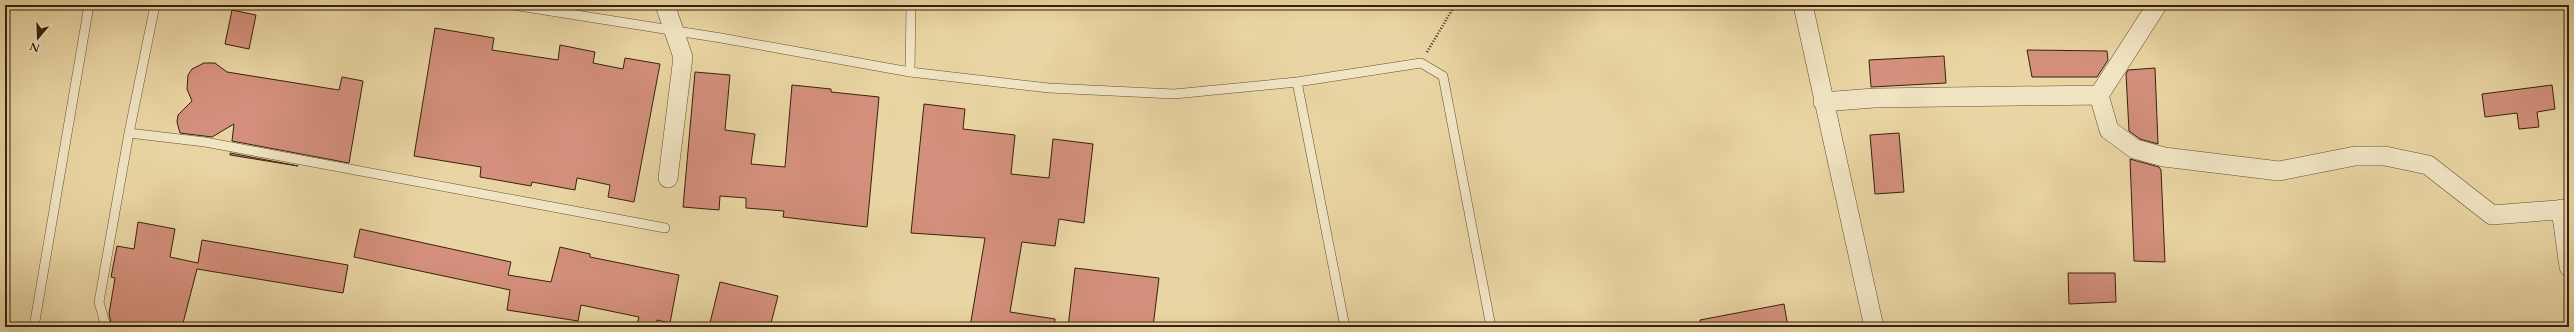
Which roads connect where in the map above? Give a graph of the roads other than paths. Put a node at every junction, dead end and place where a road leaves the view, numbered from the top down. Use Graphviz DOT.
graph roads {
  1 [pos="89,5"];
  2 [pos="155,5"];
  3 [pos="513,5"];
  4 [pos="665,5"];
  5 [pos="911,5"];
  6 [pos="1803,5"];
  7 [pos="2157,5"];
  8 [pos="675,30"];
  9 [pos="910,72"];
  10 [pos="1297,82"];
  11 [pos="2099,95"];
  12 [pos="1823,102"];
  13 [pos="129,132"];
  14 [pos="668,178"];
  15 [pos="2565,209"];
  16 [pos="665,228"];
  17 [pos="2569,267"];
  18 [pos="34,327"];
  19 [pos="106,327"];
  20 [pos="1345,327"];
  21 [pos="1491,327"];
  22 [pos="1874,327"];
  1 -- 18 [label="lane"];
  2 -- 13 [label="lane"];
  3 -- 8 [label="lane"];
  4 -- 8 [label="street"];
  5 -- 9 [label="lane"];
  6 -- 12 [label="street"];
  7 -- 11 [label="street"];
  8 -- 9 [label="lane"];
  8 -- 14 [label="street"];
  9 -- 10 [label="lane"];
  10 -- 20 [label="lane"];
  10 -- 21 [label="lane"];
  11 -- 12 [label="street"];
  11 -- 15 [label="street"];
  12 -- 22 [label="street"];
  13 -- 16 [label="lane"];
  13 -- 19 [label="lane"];
  15 -- 17 [label="street"];
}
